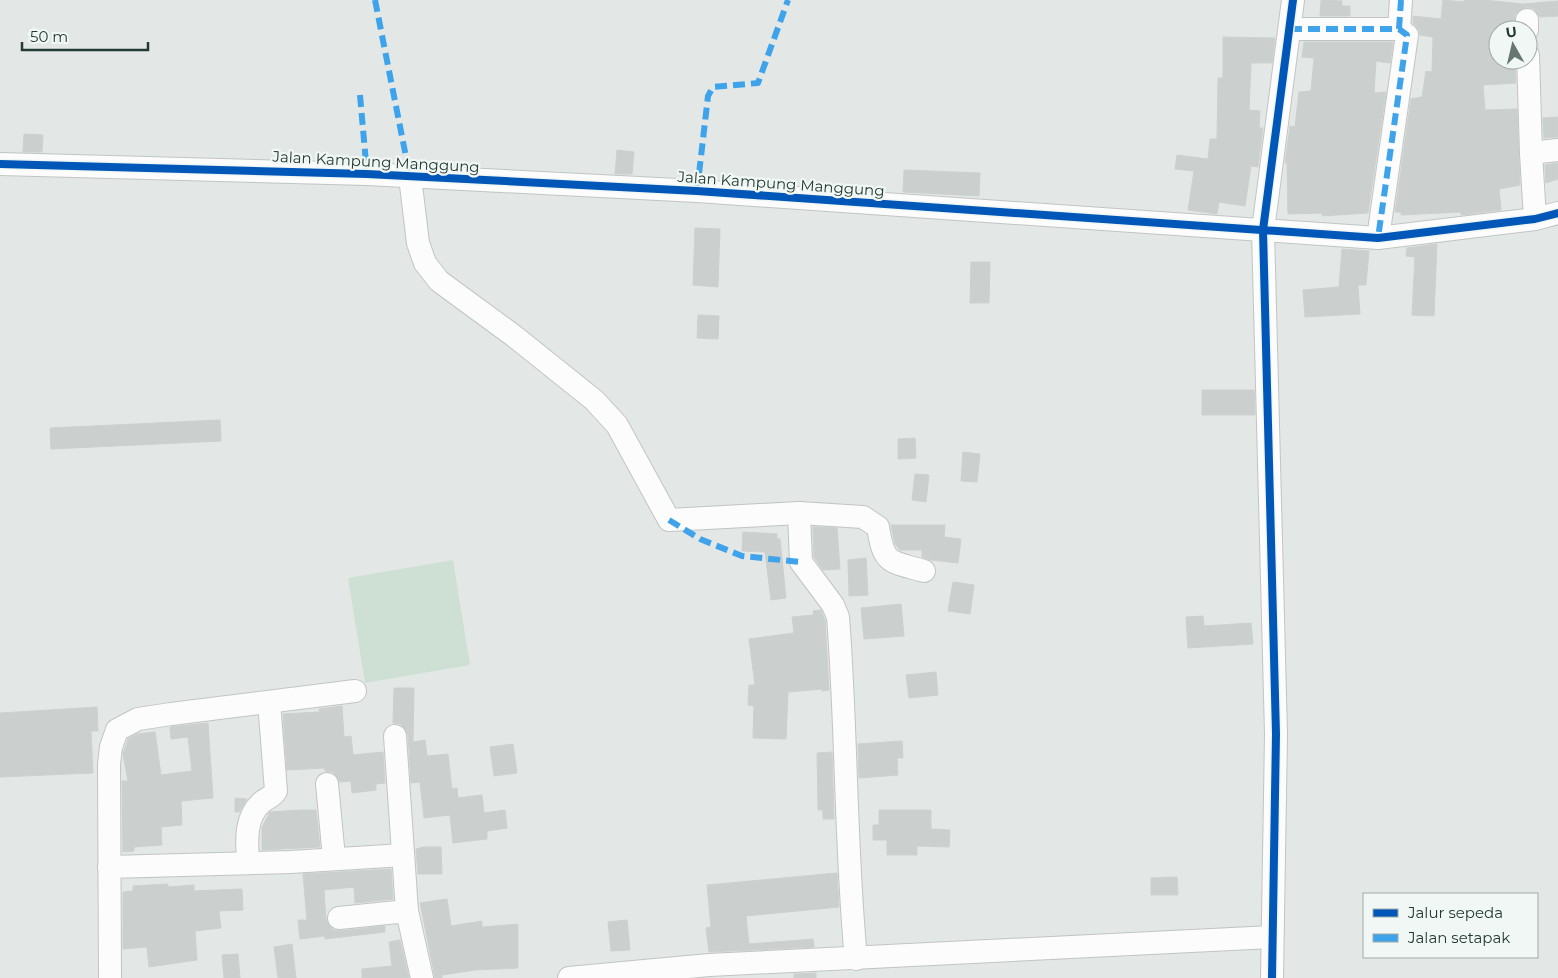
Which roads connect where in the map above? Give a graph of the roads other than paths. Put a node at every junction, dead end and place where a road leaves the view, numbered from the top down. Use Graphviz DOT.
graph roads {
  1 [pos="1293,0"];
  2 [pos="1401,0"];
  3 [pos="1290,29"];
  4 [pos="1398,29"];
  5 [pos="1528,70"];
  6 [pos="1558,150"];
  7 [pos="1531,153"];
  8 [pos="0,164"];
  9 [pos="410,177"];
  10 [pos="1558,213"];
  11 [pos="1535,219"];
  12 [pos="1263,230"];
  13 [pos="1378,238"];
  14 [pos="799,513"];
  15 [pos="924,571"];
  16 [pos="355,691"];
  17 [pos="269,702"];
  18 [pos="395,736"];
  19 [pos="327,784"];
  20 [pos="403,855"];
  21 [pos="334,858"];
  22 [pos="248,863"];
  23 [pos="109,867"];
  24 [pos="407,911"];
  25 [pos="339,918"];
  26 [pos="1272,937"];
  27 [pos="856,959"];
  28 [pos="110,978"];
  29 [pos="422,978"];
  30 [pos="569,978"];
  31 [pos="1272,978"];
  1 -- 3 [label="street"];
  2 -- 4 [label="street"];
  3 -- 4 [label="street"];
  3 -- 12 [label="street"];
  4 -- 13 [label="street"];
  5 -- 7 [label="street"];
  6 -- 7 [label="street"];
  7 -- 11 [label="street"];
  8 -- 9 [label="street, Jalan Kampung Manggung"];
  9 -- 12 [label="street, Jalan Kampung Manggung"];
  9 -- 14 [label="street"];
  10 -- 11 [label="street, Jalan Kampung Manggung"];
  11 -- 13 [label="street, Jalan Kampung Manggung"];
  12 -- 13 [label="street, Jalan Kampung Manggung"];
  12 -- 26 [label="street"];
  14 -- 15 [label="street"];
  14 -- 27 [label="street"];
  16 -- 17 [label="street"];
  17 -- 22 [label="street"];
  17 -- 23 [label="street"];
  18 -- 20 [label="street"];
  19 -- 21 [label="street"];
  20 -- 21 [label="street"];
  20 -- 24 [label="street"];
  21 -- 22 [label="street"];
  22 -- 23 [label="street"];
  23 -- 28 [label="street"];
  24 -- 25 [label="street"];
  24 -- 29 [label="street"];
  26 -- 27 [label="street"];
  26 -- 31 [label="street"];
  27 -- 30 [label="street"];
}
